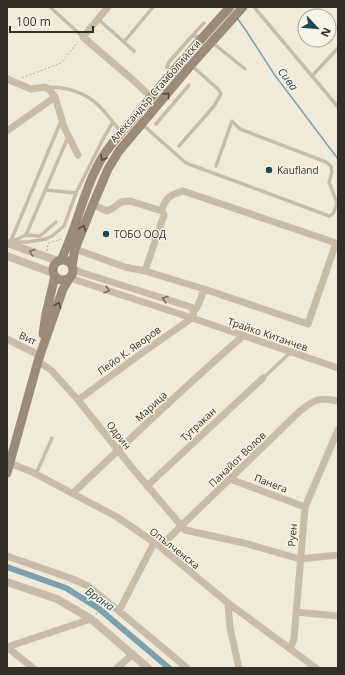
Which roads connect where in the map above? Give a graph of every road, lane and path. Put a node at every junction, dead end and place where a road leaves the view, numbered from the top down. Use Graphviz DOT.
graph roads {
  1 [pos="50,7"];
  2 [pos="108,7"];
  3 [pos="153,7"];
  4 [pos="230,7"];
  5 [pos="254,7"];
  6 [pos="243,8"];
  7 [pos="98,19"];
  8 [pos="204,23"];
  9 [pos="83,36"];
  10 [pos="192,37"];
  11 [pos="204,37"];
  12 [pos="124,42"];
  13 [pos="212,42"];
  14 [pos="338,48"];
  15 [pos="134,51"];
  16 [pos="184,59"];
  17 [pos="191,66"];
  18 [pos="245,69"];
  19 [pos="170,74"];
  20 [pos="312,76"];
  21 [pos="10,81"];
  22 [pos="189,85"];
  23 [pos="47,88"];
  24 [pos="55,97"];
  25 [pos="151,97"];
  26 [pos="338,107"];
  27 [pos="61,120"];
  28 [pos="113,122"];
  29 [pos="142,124"];
  30 [pos="156,124"];
  31 [pos="7,131"];
  32 [pos="121,133"];
  33 [pos="69,136"];
  34 [pos="180,146"];
  35 [pos="78,155"];
  36 [pos="216,166"];
  37 [pos="46,190"];
  38 [pos="76,193"];
  39 [pos="98,207"];
  40 [pos="162,211"];
  41 [pos="56,222"];
  42 [pos="26,236"];
  43 [pos="50,237"];
  44 [pos="70,239"];
  45 [pos="9,243"];
  46 [pos="48,243"];
  47 [pos="75,249"];
  48 [pos="7,256"];
  49 [pos="46,257"];
  50 [pos="60,261"];
  51 [pos="73,267"];
  52 [pos="145,271"];
  53 [pos="54,274"];
  54 [pos="69,278"];
  55 [pos="204,289"];
  56 [pos="193,314"];
  57 [pos="243,336"];
  58 [pos="7,339"];
  59 [pos="290,352"];
  60 [pos="38,358"];
  61 [pos="338,368"];
  62 [pos="262,378"];
  63 [pos="78,400"];
  64 [pos="338,401"];
  65 [pos="338,430"];
  66 [pos="52,438"];
  67 [pos="118,450"];
  68 [pos="9,463"];
  69 [pos="7,473"];
  70 [pos="36,474"];
  71 [pos="230,479"];
  72 [pos="147,486"];
  73 [pos="73,493"];
  74 [pos="305,507"];
  75 [pos="181,526"];
  76 [pos="154,543"];
  77 [pos="338,555"];
  78 [pos="7,556"];
  79 [pos="300,559"];
  80 [pos="7,582"];
  81 [pos="104,603"];
  82 [pos="228,603"];
  83 [pos="119,610"];
  84 [pos="296,612"];
  85 [pos="338,616"];
  86 [pos="93,618"];
  87 [pos="7,647"];
  88 [pos="290,649"];
  89 [pos="133,654"];
  90 [pos="33,668"];
  91 [pos="117,668"];
  92 [pos="148,668"];
  93 [pos="187,668"];
  94 [pos="239,668"];
  95 [pos="316,668"];
  1 -- 9 [label="lane"];
  2 -- 7 [label="street"];
  3 -- 12 [label="lane"];
  4 -- 11 [label="main road, Александър Стамболийски"];
  5 -- 20 [label="lane"];
  6 -- 13 [label="main road, Александър Стамболийски"];
  7 -- 9 [label="street"];
  7 -- 12 [label="lane"];
  8 -- 10 [label="lane"];
  9 -- 21 [label="path"];
  9 -- 25 [label="street"];
  10 -- 11 [label="lane"];
  10 -- 19 [label="lane"];
  11 -- 16 [label="main road, Александър Стамболийски"];
  12 -- 15 [label="lane"];
  13 -- 17 [label="main road, Александър Стамболийски"];
  13 -- 18 [label="lane"];
  14 -- 20 [label="lane"];
  16 -- 17 [label="lane"];
  16 -- 19 [label="main road, Александър Стамболийски"];
  29 -- 17 [label="main road, Александър Стамболийски, one-way"];
  17 -- 34 [label="lane"];
  19 -- 25 [label="main road, Александър Стамболийски"];
  20 -- 26 [label="lane"];
  21 -- 23 [label="street"];
  22 -- 30 [label="lane"];
  23 -- 24 [label="street"];
  23 -- 28 [label="lane"];
  24 -- 27 [label="street"];
  24 -- 31 [label="street"];
  25 -- 32 [label="main road, Александър Стамболийски"];
  27 -- 33 [label="street"];
  27 -- 45 [label="lane"];
  28 -- 32 [label="lane"];
  28 -- 38 [label="lane"];
  29 -- 36 [label="lane"];
  47 -- 29 [label="main road, Александър Стамболийски, one-way"];
  32 -- 44 [label="main road, Александър Стамболийски, one-way"];
  33 -- 35 [label="street"];
  33 -- 37 [label="lane"];
  37 -- 38 [label="lane"];
  37 -- 42 [label="lane"];
  38 -- 43 [label="lane"];
  39 -- 40 [label="street"];
  40 -- 52 [label="street"];
  40 -- 55 [label="street"];
  41 -- 42 [label="lane"];
  42 -- 45 [label="lane"];
  43 -- 45 [label="lane"];
  43 -- 46 [label="path"];
  44 -- 46 [label="path"];
  44 -- 50 [label="main road, Александър Стамболийски"];
  49 -- 45 [label="street, one-way"];
  46 -- 49 [label="path"];
  47 -- 51 [label="main road, Александър Стамболийски"];
  47 -- 52 [label="street"];
  48 -- 53 [label="street"];
  49 -- 50 [label="street"];
  50 -- 51 [label="main road"];
  50 -- 53 [label="main road, Александър Стамболийски"];
  51 -- 54 [label="main road, Александър Стамболийски"];
  56 -- 51 [label="street, Трайко Китанчев, one-way"];
  52 -- 55 [label="street"];
  53 -- 54 [label="main road"];
  53 -- 60 [label="main road, Александър Стамболийски"];
  54 -- 56 [label="street, Трайко Китанчев, one-way"];
  60 -- 54 [label="main road, Александър Стамболийски, one-way"];
  55 -- 56 [label="street"];
  56 -- 57 [label="street, Трайко Китанчев"];
  56 -- 63 [label="street, Пейо К. Яворов"];
  57 -- 59 [label="street, Трайко Китанчев"];
  57 -- 67 [label="street, Марица"];
  58 -- 60 [label="street, Вит"];
  59 -- 61 [label="street, Трайко Китанчев"];
  59 -- 62 [label="lane"];
  60 -- 63 [label="street, Одрин"];
  60 -- 68 [label="main road, Александър Стамболийски"];
  62 -- 72 [label="street, Тутракан"];
  63 -- 67 [label="street, Одрин"];
  64 -- 71 [label="street, Панайот Волов"];
  65 -- 74 [label="street, Руен"];
  66 -- 70 [label="lane"];
  67 -- 72 [label="street, Одрин"];
  67 -- 73 [label="street, Марица"];
  68 -- 69 [label="main road, Александър Стамболийски"];
  68 -- 70 [label="street, Опълченска"];
  70 -- 73 [label="street, Опълченска"];
  71 -- 74 [label="street, Панега"];
  71 -- 75 [label="street, Панайот Волов"];
  72 -- 75 [label="street, Одрин"];
  73 -- 76 [label="street, Опълченска"];
  74 -- 79 [label="street, Руен"];
  75 -- 76 [label="street, Панайот Волов"];
  75 -- 79 [label="street"];
  76 -- 82 [label="street, Опълченска"];
  76 -- 83 [label="street"];
  77 -- 79 [label="street"];
  78 -- 83 [label="street"];
  79 -- 84 [label="street, Руен"];
  80 -- 86 [label="street"];
  81 -- 86 [label="path"];
  82 -- 88 [label="street, Опълченска"];
  82 -- 94 [label="street"];
  83 -- 93 [label="street"];
  84 -- 85 [label="street"];
  84 -- 88 [label="street, Руен"];
  86 -- 87 [label="street"];
  86 -- 89 [label="street"];
  87 -- 90 [label="street"];
  88 -- 95 [label="street, Опълченска"];
  89 -- 91 [label="street"];
  89 -- 92 [label="street"];
}
